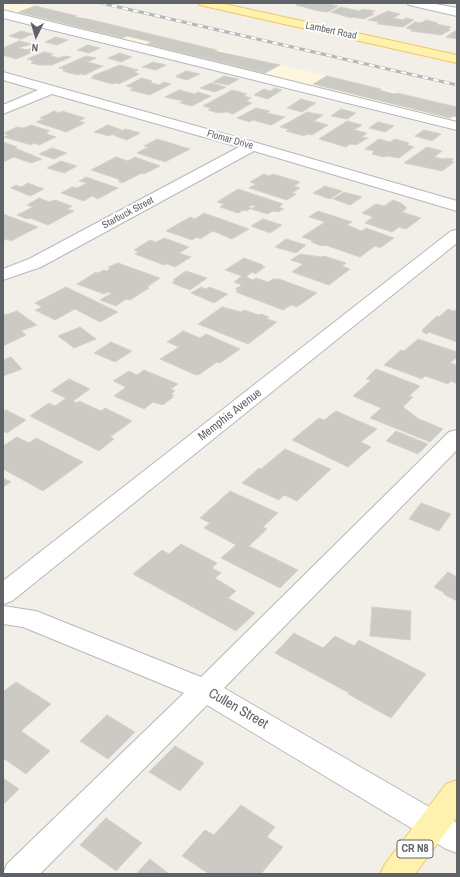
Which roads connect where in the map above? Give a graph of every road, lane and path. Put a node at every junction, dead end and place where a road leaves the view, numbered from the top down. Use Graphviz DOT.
graph roads {
  1 [pos="204,3"];
  2 [pos="413,3"];
  3 [pos="457,12"];
  4 [pos="3,14"];
  5 [pos="457,59"];
  6 [pos="3,76"];
  7 [pos="50,90"];
  8 [pos="3,110"];
  9 [pos="457,126"];
  10 [pos="252,146"];
  11 [pos="457,206"];
  12 [pos="457,235"];
  13 [pos="3,275"];
  14 [pos="457,437"];
  15 [pos="3,595"];
  16 [pos="3,615"];
  17 [pos="205,690"];
  18 [pos="457,793"];
  19 [pos="445,831"];
  20 [pos="18,874"];
  21 [pos="396,874"];
  1 -- 5 [label="main road, Lambert Road"];
  2 -- 3 [label="street"];
  4 -- 9 [label="street"];
  6 -- 7 [label="street, Flomar Drive"];
  7 -- 8 [label="street"];
  7 -- 10 [label="street, Flomar Drive"];
  10 -- 11 [label="street, Flomar Drive"];
  10 -- 13 [label="street, Starbuck Street"];
  12 -- 15 [label="street, Memphis Avenue"];
  14 -- 17 [label="street"];
  16 -- 17 [label="street, Cullen Street"];
  17 -- 19 [label="street, Cullen Street"];
  17 -- 20 [label="street"];
  18 -- 19 [label="main road, CR N8"];
  19 -- 21 [label="main road, CR N8"];
}
